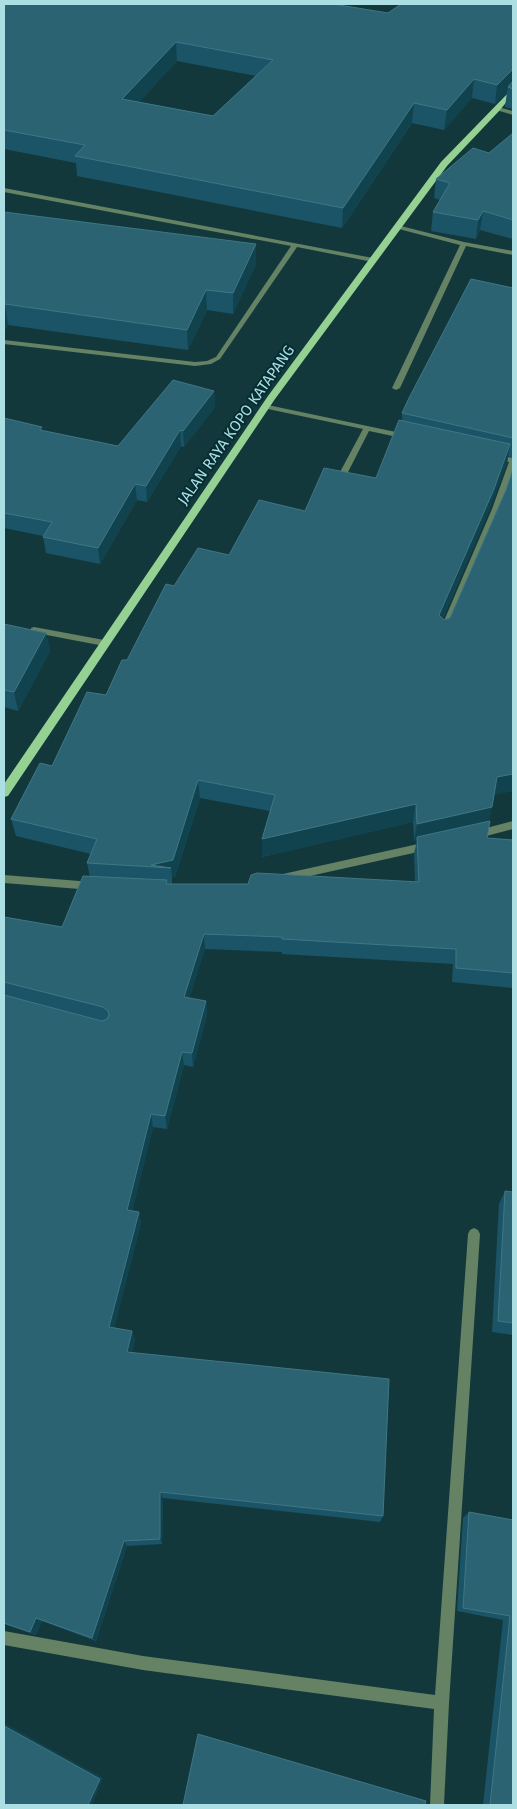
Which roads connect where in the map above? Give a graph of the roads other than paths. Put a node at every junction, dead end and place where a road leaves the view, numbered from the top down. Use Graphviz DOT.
graph roads {
  1 [pos="513,90"];
  2 [pos="498,109"];
  3 [pos="513,113"];
  4 [pos="4,190"];
  5 [pos="397,228"];
  6 [pos="464,244"];
  7 [pos="295,245"];
  8 [pos="513,253"];
  9 [pos="373,260"];
  10 [pos="4,342"];
  11 [pos="396,388"];
  12 [pos="266,406"];
  13 [pos="367,428"];
  14 [pos="412,438"];
  15 [pos="486,454"];
  16 [pos="513,461"];
  17 [pos="342,474"];
  18 [pos="21,628"];
  19 [pos="442,634"];
  20 [pos="104,644"];
  21 [pos="4,793"];
  22 [pos="513,826"];
  23 [pos="466,837"];
  24 [pos="436,844"];
  25 [pos="4,879"];
  26 [pos="274,880"];
  27 [pos="98,886"];
  28 [pos="474,1234"];
  29 [pos="4,1638"];
  30 [pos="442,1703"];
  31 [pos="437,1805"];
  1 -- 2 [label="main road, JALAN RAYA KOPO KATAPANG"];
  2 -- 3 [label="street"];
  2 -- 5 [label="main road, JALAN RAYA KOPO KATAPANG"];
  4 -- 7 [label="street"];
  5 -- 6 [label="street"];
  5 -- 9 [label="main road, JALAN RAYA KOPO KATAPANG"];
  6 -- 8 [label="street"];
  6 -- 11 [label="street"];
  7 -- 9 [label="street"];
  7 -- 10 [label="street"];
  9 -- 12 [label="main road, JALAN RAYA KOPO KATAPANG"];
  12 -- 13 [label="street"];
  12 -- 20 [label="main road, JALAN RAYA KOPO KATAPANG"];
  13 -- 14 [label="street"];
  13 -- 17 [label="street"];
  15 -- 16 [label="street"];
  16 -- 19 [label="street"];
  18 -- 20 [label="street"];
  20 -- 21 [label="main road, JALAN RAYA KOPO KATAPANG"];
  22 -- 23 [label="street"];
  24 -- 26 [label="street"];
  25 -- 27 [label="street"];
  28 -- 30 [label="street"];
  29 -- 30 [label="street"];
  30 -- 31 [label="street"];
}
